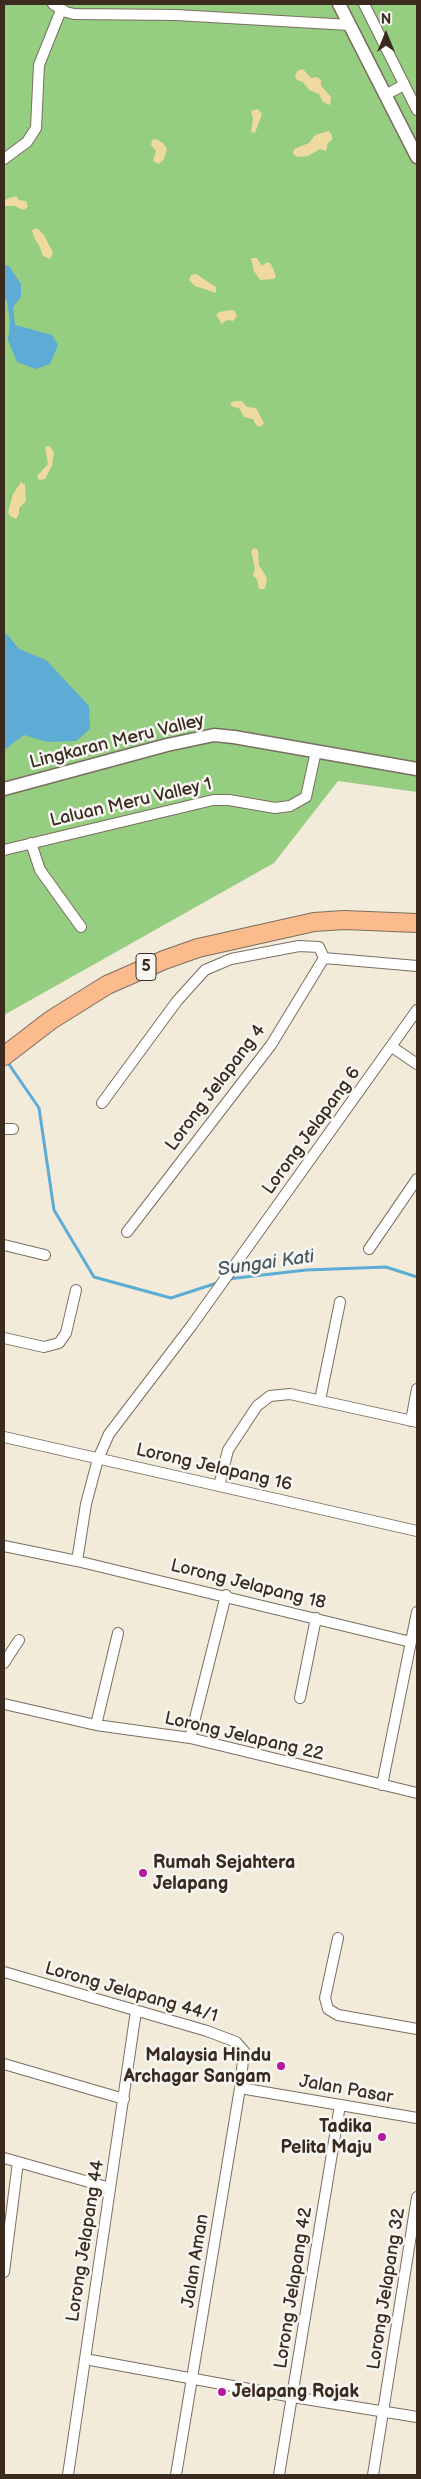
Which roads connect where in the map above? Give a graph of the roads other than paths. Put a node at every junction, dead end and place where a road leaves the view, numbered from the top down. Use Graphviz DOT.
graph roads {
  1 [pos="339,4"];
  2 [pos="364,4"];
  3 [pos="57,7"];
  4 [pos="350,25"];
  5 [pos="404,85"];
  6 [pos="385,95"];
  7 [pos="417,110"];
  8 [pos="417,157"];
  9 [pos="4,159"];
  10 [pos="316,751"];
  11 [pos="417,769"];
  12 [pos="4,789"];
  13 [pos="31,843"];
  14 [pos="4,850"];
  15 [pos="417,923"];
  16 [pos="81,927"];
  17 [pos="280,928"];
  18 [pos="417,933"];
  19 [pos="324,958"];
  20 [pos="417,966"];
  21 [pos="417,1010"];
  22 [pos="392,1047"];
  23 [pos="4,1056"];
  24 [pos="417,1064"];
  25 [pos="102,1103"];
  26 [pos="417,1179"];
  27 [pos="127,1232"];
  28 [pos="4,1245"];
  29 [pos="370,1249"];
  30 [pos="45,1255"];
  31 [pos="76,1290"];
  32 [pos="340,1302"];
  33 [pos="4,1338"];
  34 [pos="417,1389"];
  35 [pos="320,1400"];
  36 [pos="414,1421"];
  37 [pos="4,1438"];
  38 [pos="98,1458"];
  39 [pos="218,1486"];
  40 [pos="417,1531"];
  41 [pos="4,1546"];
  42 [pos="77,1561"];
  43 [pos="226,1595"];
  44 [pos="417,1612"];
  45 [pos="316,1618"];
  46 [pos="118,1633"];
  47 [pos="19,1640"];
  48 [pos="411,1642"];
  49 [pos="4,1663"];
  50 [pos="300,1698"];
  51 [pos="4,1704"];
  52 [pos="96,1725"];
  53 [pos="190,1738"];
  54 [pos="382,1785"];
  55 [pos="417,1794"];
  56 [pos="338,1938"];
  57 [pos="4,1972"];
  58 [pos="136,2011"];
  59 [pos="417,2029"];
  60 [pos="244,2051"];
  61 [pos="4,2064"];
  62 [pos="240,2088"];
  63 [pos="124,2099"];
  64 [pos="340,2105"];
  65 [pos="417,2118"];
  66 [pos="4,2158"];
  67 [pos="18,2162"];
  68 [pos="110,2188"];
  69 [pos="417,2197"];
  70 [pos="4,2272"];
  71 [pos="84,2359"];
  72 [pos="193,2380"];
  73 [pos="293,2397"];
  74 [pos="384,2412"];
  75 [pos="417,2416"];
  76 [pos="68,2475"];
  77 [pos="176,2475"];
  78 [pos="279,2475"];
  79 [pos="373,2475"];
  1 -- 4 [label="street"];
  2 -- 5 [label="street"];
  3 -- 4 [label="street"];
  3 -- 9 [label="street"];
  4 -- 6 [label="street"];
  5 -- 6 [label="street"];
  5 -- 7 [label="street"];
  6 -- 8 [label="street"];
  10 -- 11 [label="street, Lingkaran Meru Valley"];
  10 -- 12 [label="street, Lingkaran Meru Valley"];
  10 -- 13 [label="street, Laluan Meru Valley 1"];
  13 -- 14 [label="street, Laluan Meru Valley 1"];
  13 -- 16 [label="street"];
  15 -- 17 [label="highway, 5"];
  17 -- 18 [label="highway, 5"];
  17 -- 23 [label="highway, 5"];
  19 -- 20 [label="street"];
  19 -- 25 [label="street"];
  19 -- 27 [label="street, Lorong Jelapang 4"];
  21 -- 22 [label="street, Lorong Jelapang 6"];
  22 -- 24 [label="street"];
  22 -- 38 [label="street, Lorong Jelapang 6"];
  26 -- 29 [label="street"];
  28 -- 30 [label="street"];
  31 -- 33 [label="street"];
  32 -- 35 [label="street"];
  34 -- 36 [label="street"];
  35 -- 36 [label="street"];
  35 -- 39 [label="street"];
  37 -- 38 [label="street, Lorong Jelapang 16"];
  38 -- 39 [label="street, Lorong Jelapang 16"];
  38 -- 42 [label="street"];
  39 -- 40 [label="street, Lorong Jelapang 16"];
  41 -- 42 [label="street, Lorong Jelapang 18"];
  42 -- 43 [label="street, Lorong Jelapang 18"];
  43 -- 45 [label="street, Lorong Jelapang 18"];
  43 -- 53 [label="street"];
  44 -- 48 [label="street"];
  45 -- 48 [label="street, Lorong Jelapang 18"];
  45 -- 50 [label="street"];
  46 -- 52 [label="street"];
  47 -- 49 [label="street"];
  48 -- 54 [label="street"];
  51 -- 52 [label="street, Lorong Jelapang 22"];
  52 -- 53 [label="street, Lorong Jelapang 22"];
  53 -- 54 [label="street, Lorong Jelapang 22"];
  54 -- 55 [label="street, Lorong Jelapang 22"];
  56 -- 59 [label="street"];
  57 -- 58 [label="street, Lorong Jelapang 44/1"];
  58 -- 60 [label="street, Lorong Jelapang 44/1"];
  58 -- 63 [label="street, Lorong Jelapang 44"];
  60 -- 62 [label="street, Jalan Aman"];
  61 -- 63 [label="street"];
  62 -- 64 [label="street, Jalan Pasar"];
  62 -- 72 [label="street, Jalan Aman"];
  63 -- 68 [label="street, Lorong Jelapang 44"];
  64 -- 65 [label="street, Jalan Pasar"];
  64 -- 73 [label="street, Lorong Jelapang 42"];
  66 -- 67 [label="street"];
  67 -- 68 [label="street"];
  67 -- 70 [label="street"];
  68 -- 71 [label="street, Lorong Jelapang 44"];
  69 -- 74 [label="street, Lorong Jelapang 32"];
  71 -- 72 [label="street"];
  71 -- 76 [label="street, Lorong Jelapang 44"];
  72 -- 73 [label="street"];
  72 -- 77 [label="street, Jalan Aman"];
  73 -- 74 [label="street"];
  73 -- 78 [label="street, Lorong Jelapang 42"];
  74 -- 75 [label="street"];
  74 -- 79 [label="street, Lorong Jelapang 32"];
}
